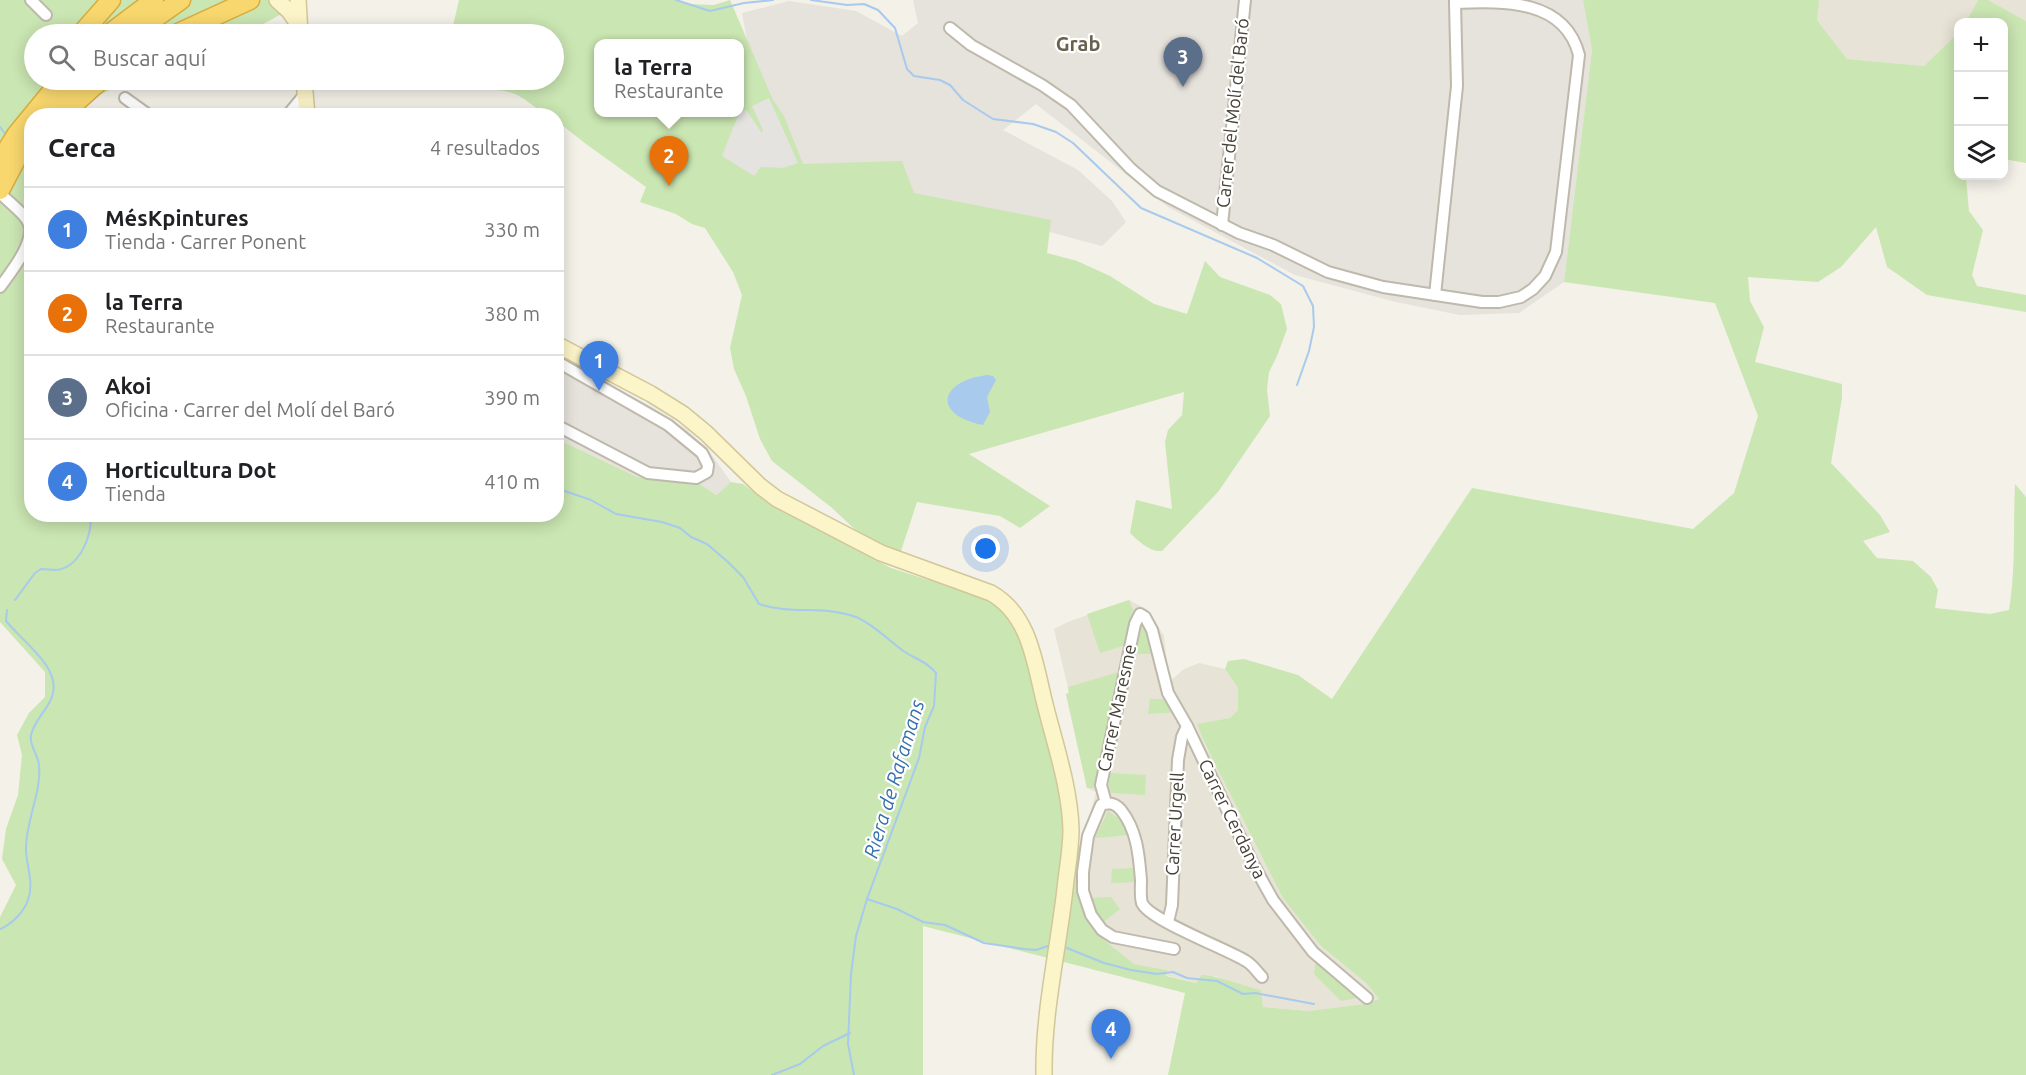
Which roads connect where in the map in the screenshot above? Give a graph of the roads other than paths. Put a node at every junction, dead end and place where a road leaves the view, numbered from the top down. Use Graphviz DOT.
graph roads {
  1 [pos="31,0"];
  2 [pos="111,0"];
  3 [pos="154,0"];
  4 [pos="181,0"];
  5 [pos="250,0"];
  6 [pos="277,0"];
  7 [pos="298,0"];
  8 [pos="1245,0"];
  9 [pos="1455,1"];
  10 [pos="46,15"];
  11 [pos="90,24"];
  12 [pos="122,24"];
  13 [pos="147,24"];
  14 [pos="198,24"];
  15 [pos="296,24"];
  16 [pos="299,24"];
  17 [pos="950,28"];
  18 [pos="74,90"];
  19 [pos="302,90"];
  20 [pos="305,90"];
  21 [pos="53,98"];
  22 [pos="125,98"];
  23 [pos="40,108"];
  24 [pos="139,108"];
  25 [pos="291,108"];
  26 [pos="306,108"];
  27 [pos="24,120"];
  28 [pos="24,127"];
  29 [pos="24,148"];
  30 [pos="0,154"];
  31 [pos="0,161"];
  32 [pos="24,164"];
  33 [pos="2,194"];
  34 [pos="24,217"];
  35 [pos="1222,225"];
  36 [pos="24,250"];
  37 [pos="0,286"];
  38 [pos="1435,295"];
  39 [pos="564,348"];
  40 [pos="564,354"];
  41 [pos="582,357"];
  42 [pos="564,366"];
  43 [pos="564,429"];
  44 [pos="1140,614"];
  45 [pos="1187,726"];
  46 [pos="1107,803"];
  47 [pos="1092,824"];
  48 [pos="1071,836"];
  49 [pos="1087,840"];
  50 [pos="1168,922"];
  51 [pos="1174,950"];
  52 [pos="1262,977"];
  53 [pos="1367,998"];
  54 [pos="1044,1075"];
  1 -- 10 [label="street"];
  2 -- 11 [label="highway"];
  3 -- 12 [label="highway"];
  4 -- 13 [label="highway"];
  5 -- 14 [label="highway"];
  6 -- 15 [label="main road"];
  7 -- 16 [label="main road"];
  8 -- 35 [label="street, Carrer del Molí del Baró"];
  9 -- 38 [label="street"];
  9 -- 38 [label="street"];
  17 -- 35 [label="street"];
  18 -- 21 [label="highway"];
  19 -- 25 [label="street"];
  20 -- 26 [label="main road"];
  21 -- 23 [label="highway"];
  22 -- 24 [label="street"];
  27 -- 30 [label="highway"];
  28 -- 31 [label="highway"];
  29 -- 33 [label="highway"];
  32 -- 33 [label="highway"];
  33 -- 34 [label="street"];
  35 -- 38 [label="street"];
  36 -- 37 [label="street"];
  39 -- 41 [label="main road"];
  40 -- 41 [label="street"];
  41 -- 48 [label="main road"];
  42 -- 43 [label="street"];
  44 -- 45 [label="street, Carrer Cerdanya"];
  44 -- 46 [label="street, Carrer Maresme"];
  45 -- 50 [label="street, Carrer Urgell"];
  45 -- 53 [label="street, Carrer Cerdanya"];
  46 -- 47 [label="street"];
  46 -- 50 [label="street"];
  47 -- 48 [label="street"];
  47 -- 49 [label="street"];
  48 -- 49 [label="street"];
  48 -- 54 [label="main road"];
  49 -- 51 [label="street"];
  50 -- 52 [label="street"];
}
